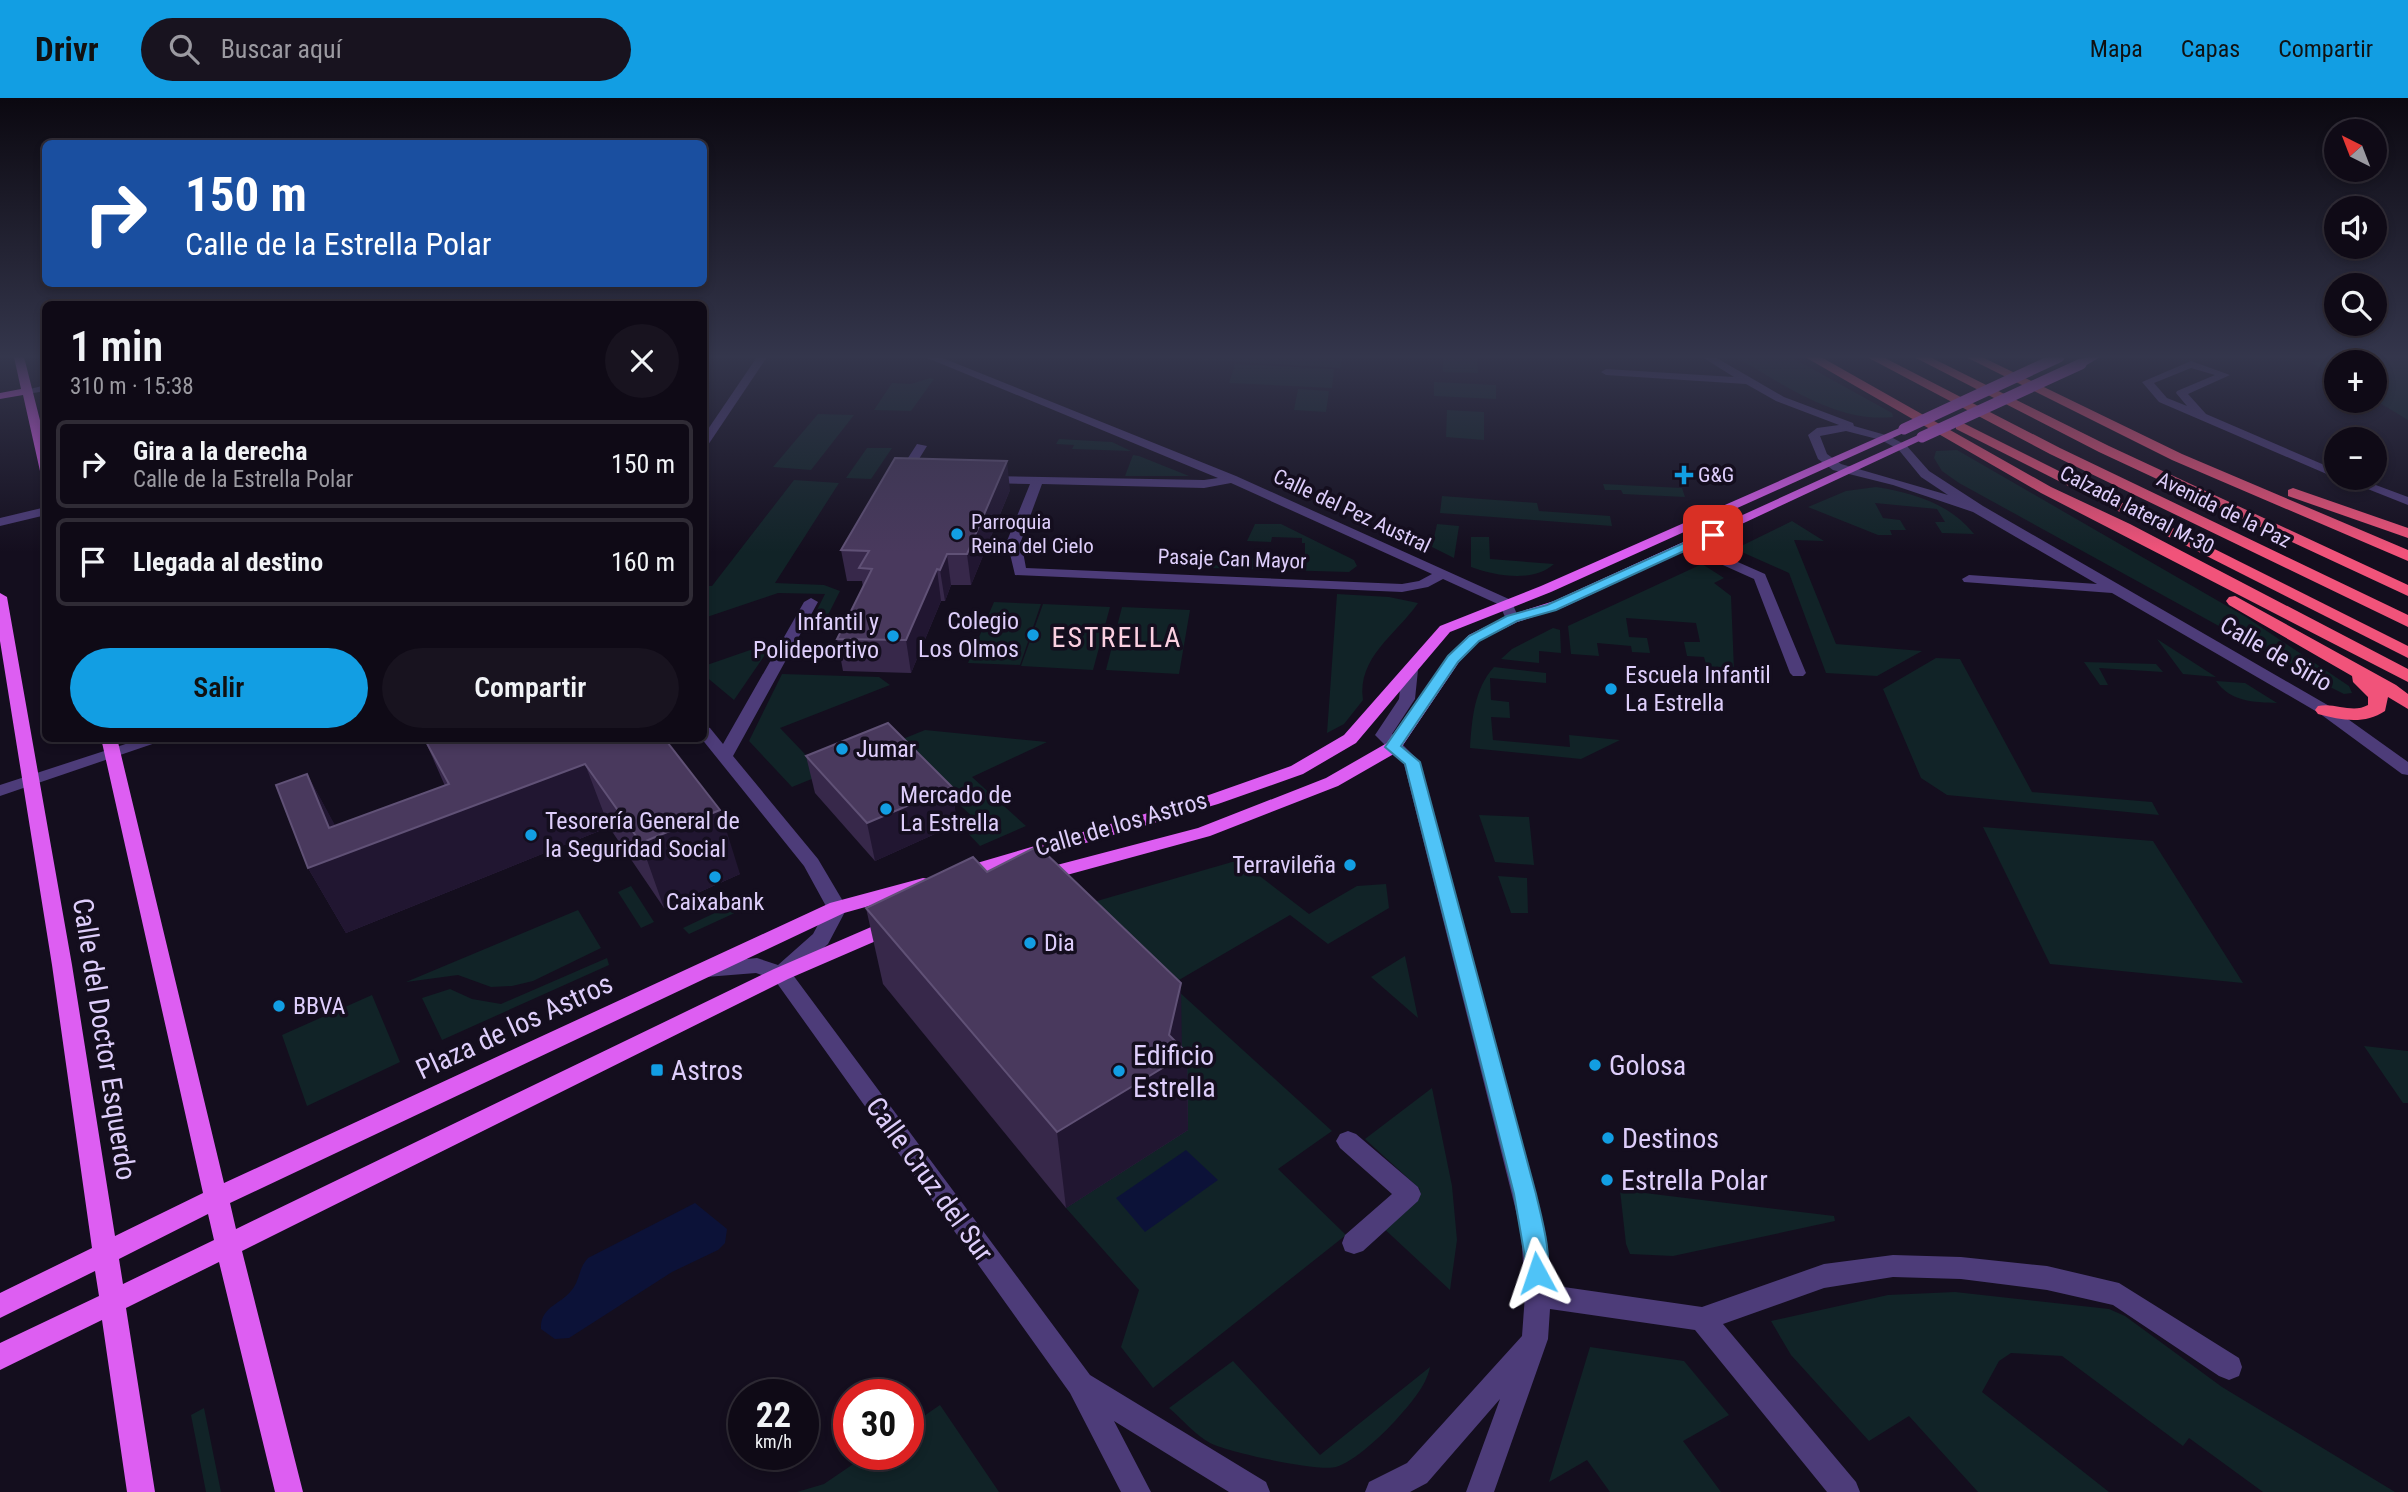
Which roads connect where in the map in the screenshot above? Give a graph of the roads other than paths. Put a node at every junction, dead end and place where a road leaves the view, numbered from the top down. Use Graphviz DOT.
graph roads {
  1 [pos="34,422"];
  2 [pos="718,422"];
  3 [pos="1091,422"];
  4 [pos="1802,422"];
  5 [pos="1841,422"];
  6 [pos="1919,422"];
  7 [pos="1926,422"];
  8 [pos="1955,422"];
  9 [pos="1957,422"];
  10 [pos="2000,422"];
  11 [pos="2050,422"];
  12 [pos="2094,422"];
  13 [pos="2104,422"];
  14 [pos="2114,422"];
  15 [pos="2211,422"];
  16 [pos="1807,427"];
  17 [pos="1860,429"];
  18 [pos="1885,438"];
  19 [pos="707,439"];
  20 [pos="921,446"];
  21 [pos="1902,447"];
  22 [pos="42,454"];
  23 [pos="1829,462"];
  24 [pos="2324,469"];
  25 [pos="1850,471"];
  26 [pos="1925,474"];
  27 [pos="916,476"];
  28 [pos="968,478"];
  29 [pos="1232,479"];
  30 [pos="1037,481"];
  31 [pos="1897,482"];
  32 [pos="2046,490"];
  33 [pos="2381,490"];
  34 [pos="2407,499"];
  35 [pos="1978,509"];
  36 [pos="42,512"];
  37 [pos="0,522"];
  38 [pos="2408,533"];
  39 [pos="1690,545"];
  40 [pos="2408,556"];
  41 [pos="1440,575"];
  42 [pos="2408,577"];
  43 [pos="1969,579"];
  44 [pos="2114,589"];
  45 [pos="2408,591"];
  46 [pos="0,597"];
  47 [pos="811,602"];
  48 [pos="1506,603"];
  49 [pos="1512,619"];
  50 [pos="2408,622"];
  51 [pos="2408,653"];
  52 [pos="2337,658"];
  53 [pos="1410,670"];
  54 [pos="1798,673"];
  55 [pos="2408,676"];
  56 [pos="2408,703"];
  57 [pos="2325,710"];
  58 [pos="707,735"];
  59 [pos="136,742"];
  60 [pos="111,746"];
  61 [pos="1393,747"];
  62 [pos="724,756"];
  63 [pos="2408,770"];
  64 [pos="33,780"];
  65 [pos="0,791"];
  66 [pos="1018,882"];
  67 [pos="837,908"];
  68 [pos="912,917"];
  69 [pos="704,970"];
  70 [pos="781,974"];
  71 [pos="1348,1141"];
  72 [pos="217,1198"];
  73 [pos="1354,1243"];
  74 [pos="229,1246"];
  75 [pos="106,1252"];
  76 [pos="1538,1295"];
  77 [pos="113,1301"];
  78 [pos="0,1306"];
  79 [pos="1702,1319"];
  80 [pos="1535,1339"];
  81 [pos="0,1357"];
  82 [pos="2229,1367"];
  83 [pos="1080,1384"];
  84 [pos="141,1492"];
  85 [pos="289,1492"];
  86 [pos="1137,1492"];
  87 [pos="1256,1492"];
  88 [pos="1379,1492"];
  89 [pos="1480,1492"];
  90 [pos="1846,1492"];
  1 -- 22 [label="main road"];
  2 -- 19 [label="street"];
  3 -- 29 [label="street, Calle del Pez Austral"];
  4 -- 16 [label="street, Calle de Sirio"];
  5 -- 17 [label="street, Calle de Sirio"];
  6 -- 18 [label="main road, Calle de los Astros, bridge"];
  7 -- 32 [label="highway, Calzada lateral M-30"];
  8 -- 21 [label="main road, bridge"];
  9 -- 51 [label="highway"];
  10 -- 50 [label="highway, Avenida de la Paz"];
  11 -- 45 [label="highway, Avenida de la Paz"];
  12 -- 42 [label="highway"];
  13 -- 40 [label="highway"];
  14 -- 38 [label="highway"];
  15 -- 24 [label="street"];
  16 -- 17 [label="street, Calle de Sirio"];
  16 -- 23 [label="street, Calle de Sirio"];
  17 -- 18 [label="street, Calle de Sirio"];
  18 -- 21 [label="street, Calle de Sirio"];
  18 -- 23 [label="main road, Calle de los Astros"];
  20 -- 27 [label="street"];
  21 -- 25 [label="main road"];
  21 -- 26 [label="street, Calle de Sirio"];
  23 -- 25 [label="street, Calle de Sirio"];
  23 -- 48 [label="main road, Calle de los Astros"];
  25 -- 31 [label="street, Calle de Sirio"];
  25 -- 39 [label="main road"];
  26 -- 31 [label="street, Calle de Sirio"];
  26 -- 35 [label="street, Calle de Sirio"];
  28 -- 30 [label="street"];
  29 -- 30 [label="street"];
  29 -- 41 [label="street, Calle del Pez Austral"];
  30 -- 41 [label="street, Pasaje Can Mayor"];
  31 -- 35 [label="street, Calle de Sirio"];
  32 -- 52 [label="highway"];
  32 -- 55 [label="highway, Calzada lateral M-30"];
  33 -- 34 [label="street"];
  35 -- 44 [label="street, Calle de Sirio"];
  36 -- 37 [label="street"];
  39 -- 49 [label="main road"];
  39 -- 54 [label="street"];
  41 -- 48 [label="street, Calle del Pez Austral"];
  43 -- 44 [label="street, Calle de Sirio"];
  44 -- 57 [label="street, Calle de Sirio"];
  46 -- 64 [label="main road, Calle del Doctor Esquerdo"];
  47 -- 62 [label="street"];
  48 -- 49 [label="street"];
  48 -- 53 [label="main road, Calle de los Astros"];
  49 -- 61 [label="main road"];
  52 -- 56 [label="highway"];
  52 -- 57 [label="highway"];
  53 -- 61 [label="street"];
  53 -- 67 [label="main road, Calle de los Astros"];
  57 -- 63 [label="street, Calle de Sirio"];
  58 -- 62 [label="street"];
  59 -- 60 [label="street"];
  60 -- 64 [label="street"];
  60 -- 72 [label="main road"];
  61 -- 66 [label="main road, Calle de los Astros"];
  61 -- 76 [label="street"];
  62 -- 67 [label="street"];
  64 -- 65 [label="street"];
  64 -- 75 [label="main road, Calle del Doctor Esquerdo"];
  67 -- 69 [label="main road, Plaza de los Astros"];
  67 -- 70 [label="street"];
  68 -- 70 [label="main road"];
  69 -- 70 [label="street"];
  69 -- 72 [label="main road, Plaza de los Astros"];
  70 -- 74 [label="main road"];
  70 -- 83 [label="street, Calle Cruz del Sur"];
  71 -- 73 [label="street"];
  72 -- 74 [label="main road"];
  72 -- 75 [label="main road"];
  74 -- 77 [label="main road"];
  74 -- 85 [label="main road"];
  75 -- 77 [label="main road, Calle del Doctor Esquerdo"];
  75 -- 78 [label="main road"];
  76 -- 79 [label="street"];
  76 -- 80 [label="street"];
  77 -- 81 [label="main road"];
  77 -- 84 [label="main road, Calle del Doctor Esquerdo"];
  79 -- 82 [label="street"];
  79 -- 90 [label="street"];
  80 -- 88 [label="street"];
  80 -- 89 [label="street"];
  83 -- 86 [label="street, Calle Cruz del Sur"];
  83 -- 87 [label="street, Calle Cruz del Sur"];
}
